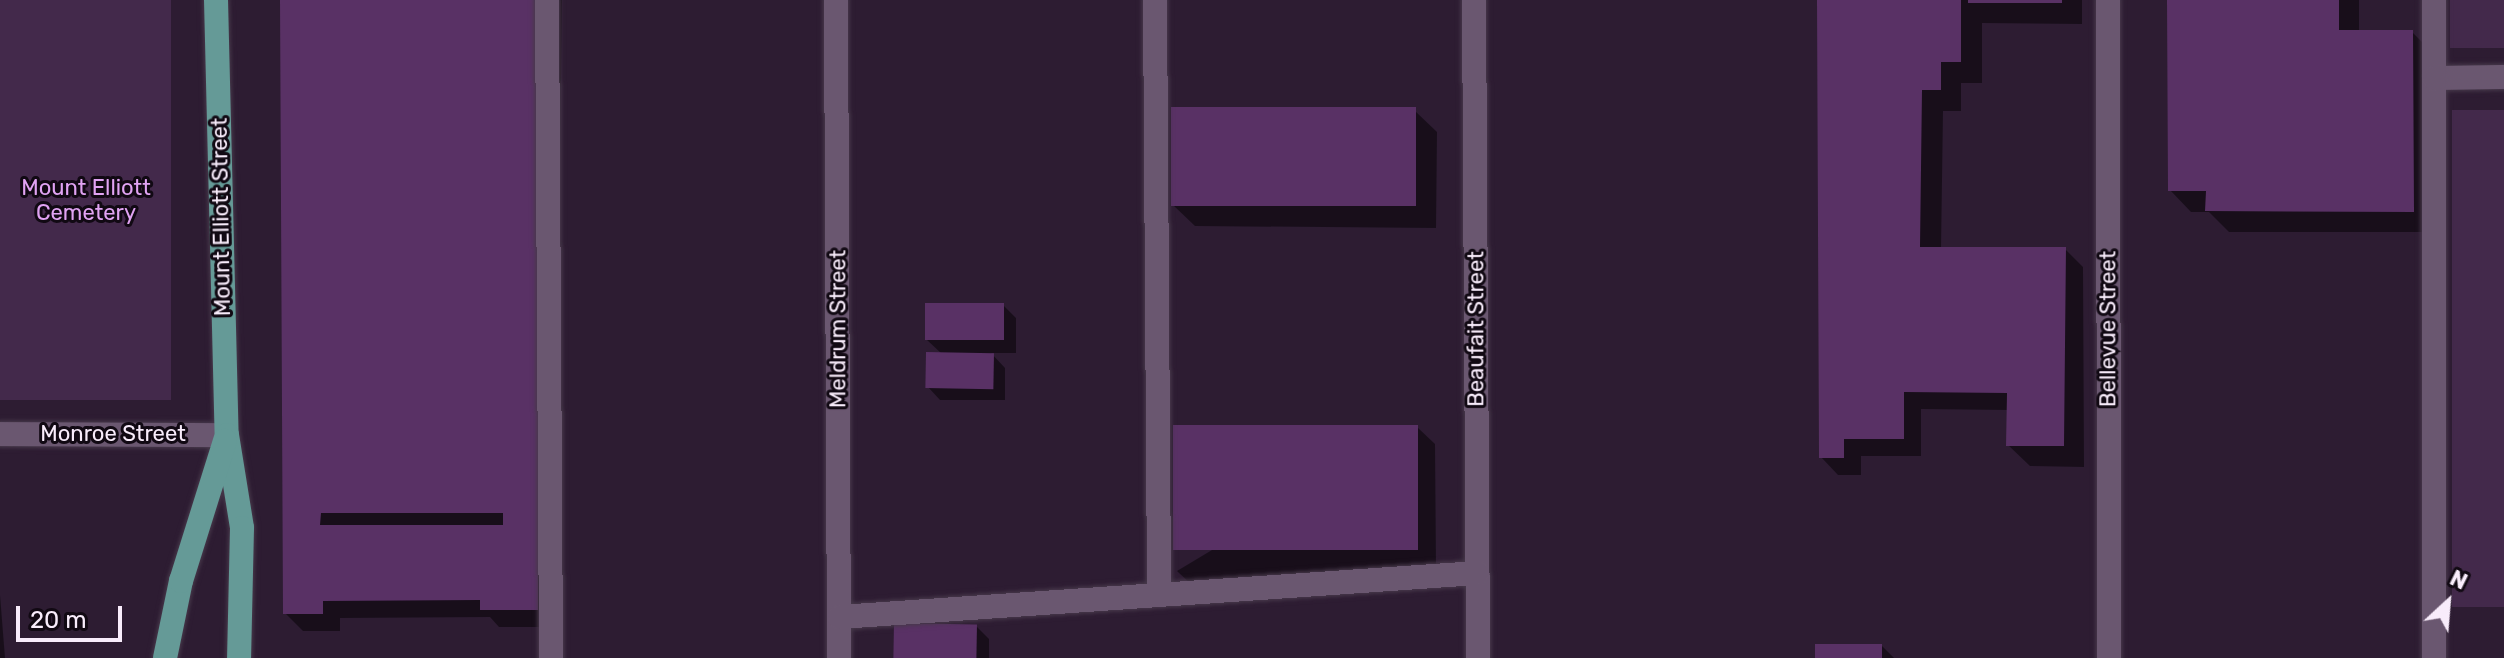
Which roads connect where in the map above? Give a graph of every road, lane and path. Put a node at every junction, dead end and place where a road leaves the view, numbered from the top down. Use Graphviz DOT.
graph roads {
  1 [pos="216,0"];
  2 [pos="547,0"];
  3 [pos="836,0"];
  4 [pos="1155,0"];
  5 [pos="1474,0"];
  6 [pos="2108,0"];
  7 [pos="2434,0"];
  8 [pos="2504,77"];
  9 [pos="2434,78"];
  10 [pos="0,434"];
  11 [pos="227,435"];
  12 [pos="1477,573"];
  13 [pos="1159,595"];
  14 [pos="840,617"];
  15 [pos="165,658"];
  16 [pos="239,658"];
  17 [pos="551,658"];
  18 [pos="839,658"];
  19 [pos="1478,658"];
  20 [pos="2109,658"];
  21 [pos="2434,658"];
  1 -- 11 [label="main road, Mount Elliott Street"];
  2 -- 17 [label="street"];
  3 -- 14 [label="street, Meldrum Street"];
  4 -- 13 [label="street"];
  5 -- 12 [label="street, Beaufait Street"];
  6 -- 20 [label="street, Bellevue Street"];
  7 -- 9 [label="street"];
  8 -- 9 [label="street"];
  9 -- 21 [label="street"];
  10 -- 11 [label="street, Monroe Street"];
  11 -- 15 [label="main road, Mount Elliott Street"];
  11 -- 16 [label="main road, Mount Elliott Street"];
  12 -- 13 [label="street"];
  12 -- 19 [label="street, Beaufait Street"];
  13 -- 14 [label="street"];
  14 -- 18 [label="street, Meldrum Street"];
}
